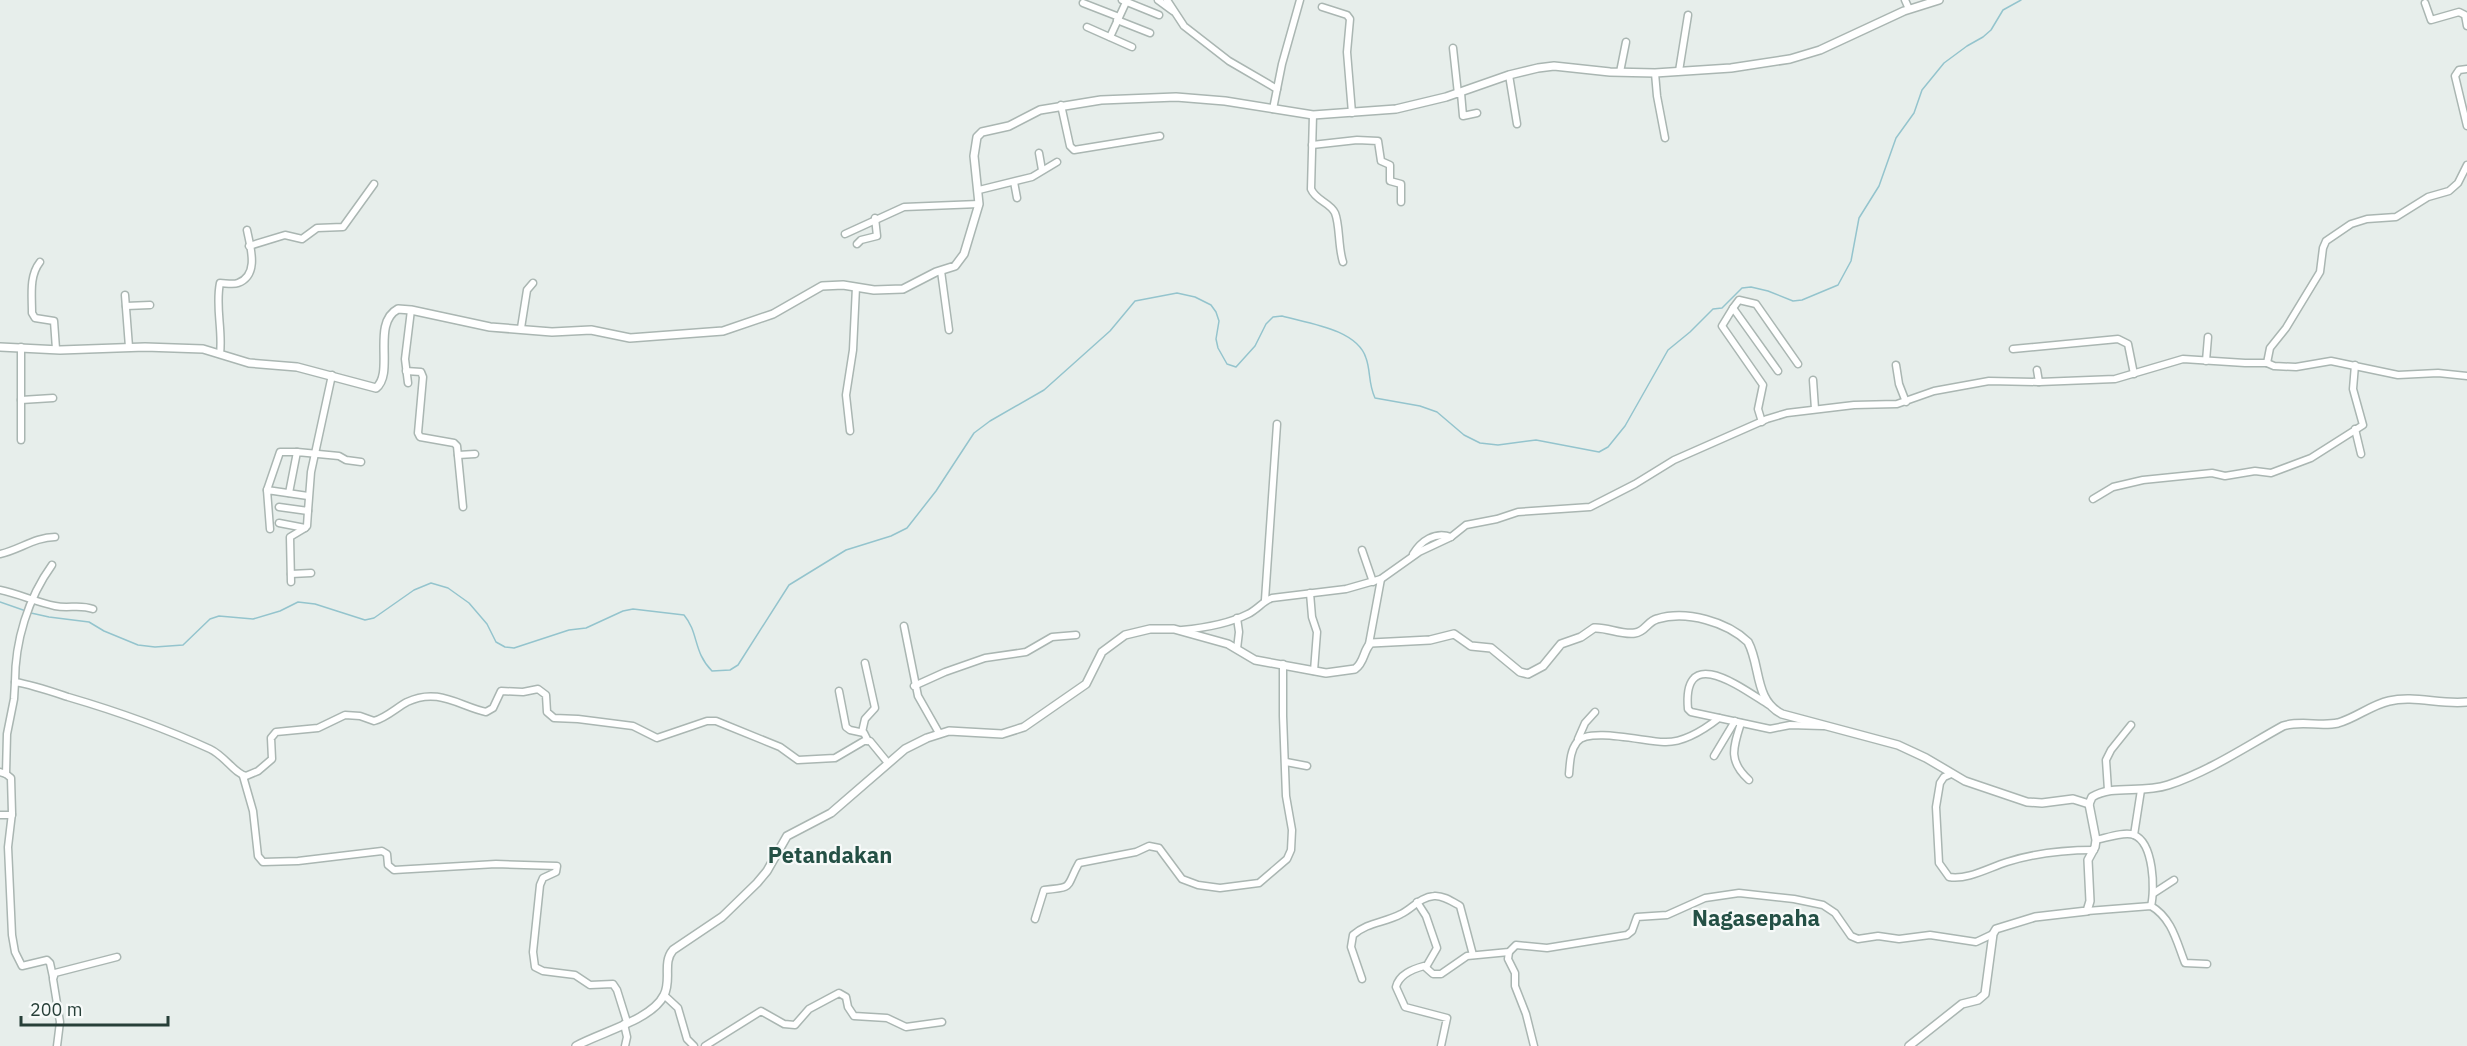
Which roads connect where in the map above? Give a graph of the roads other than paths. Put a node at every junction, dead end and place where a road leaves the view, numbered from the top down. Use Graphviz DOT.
graph roads {
  1 [pos="1158,0"];
  2 [pos="1167,0"];
  3 [pos="1300,0"];
  4 [pos="1905,0"];
  5 [pos="1939,0"];
  6 [pos="1125,1"];
  7 [pos="1083,3"];
  8 [pos="2425,3"];
  9 [pos="1322,7"];
  10 [pos="1909,9"];
  11 [pos="1173,12"];
  12 [pos="1159,15"];
  13 [pos="1688,15"];
  14 [pos="1118,19"];
  15 [pos="2467,26"];
  16 [pos="1087,27"];
  17 [pos="1150,33"];
  18 [pos="1110,37"];
  19 [pos="1626,42"];
  20 [pos="1132,47"];
  21 [pos="1453,48"];
  22 [pos="2467,69"];
  23 [pos="1678,71"];
  24 [pos="1620,72"];
  25 [pos="1655,73"];
  26 [pos="1509,75"];
  27 [pos="1277,89"];
  28 [pos="1430,92"];
  29 [pos="1460,94"];
  30 [pos="1433,101"];
  31 [pos="2464,101"];
  32 [pos="1061,105"];
  33 [pos="1273,109"];
  34 [pos="1352,113"];
  35 [pos="1477,113"];
  36 [pos="1313,116"];
  37 [pos="1517,124"];
  38 [pos="2467,126"];
  39 [pos="1160,136"];
  40 [pos="1665,138"];
  41 [pos="1312,145"];
  42 [pos="1039,153"];
  43 [pos="1057,162"];
  44 [pos="2467,165"];
  45 [pos="1042,170"];
  46 [pos="1014,182"];
  47 [pos="374,183"];
  48 [pos="979,190"];
  49 [pos="1017,198"];
  50 [pos="1401,202"];
  51 [pos="979,204"];
  52 [pos="875,218"];
  53 [pos="247,230"];
  54 [pos="845,234"];
  55 [pos="857,244"];
  56 [pos="249,246"];
  57 [pos="40,262"];
  58 [pos="1343,262"];
  59 [pos="941,271"];
  60 [pos="533,283"];
  61 [pos="856,287"];
  62 [pos="125,295"];
  63 [pos="150,305"];
  64 [pos="126,306"];
  65 [pos="1733,308"];
  66 [pos="411,310"];
  67 [pos="521,328"];
  68 [pos="949,330"];
  69 [pos="2208,337"];
  70 [pos="0,346"];
  71 [pos="21,347"];
  72 [pos="129,347"];
  73 [pos="56,349"];
  74 [pos="2013,349"];
  75 [pos="220,354"];
  76 [pos="2206,361"];
  77 [pos="2267,363"];
  78 [pos="1798,364"];
  79 [pos="1896,364"];
  80 [pos="2355,365"];
  81 [pos="2037,370"];
  82 [pos="406,371"];
  83 [pos="1778,371"];
  84 [pos="2134,374"];
  85 [pos="332,375"];
  86 [pos="2467,376"];
  87 [pos="1813,380"];
  88 [pos="2039,382"];
  89 [pos="408,383"];
  90 [pos="53,398"];
  91 [pos="21,400"];
  92 [pos="1906,402"];
  93 [pos="1815,409"];
  94 [pos="1762,422"];
  95 [pos="1277,424"];
  96 [pos="2355,429"];
  97 [pos="850,431"];
  98 [pos="21,440"];
  99 [pos="297,452"];
  100 [pos="2361,453"];
  101 [pos="314,454"];
  102 [pos="458,454"];
  103 [pos="475,454"];
  104 [pos="361,462"];
  105 [pos="267,490"];
  106 [pos="289,493"];
  107 [pos="308,496"];
  108 [pos="2093,499"];
  109 [pos="279,507"];
  110 [pos="463,507"];
  111 [pos="308,511"];
  112 [pos="279,523"];
  113 [pos="304,528"];
  114 [pos="270,529"];
  115 [pos="55,537"];
  116 [pos="1362,550"];
  117 [pos="0,554"];
  118 [pos="52,565"];
  119 [pos="311,573"];
  120 [pos="291,574"];
  121 [pos="1381,579"];
  122 [pos="291,582"];
  123 [pos="1373,582"];
  124 [pos="0,590"];
  125 [pos="1310,593"];
  126 [pos="33,600"];
  127 [pos="1265,600"];
  128 [pos="93,609"];
  129 [pos="1237,618"];
  130 [pos="904,626"];
  131 [pos="1182,630"];
  132 [pos="1076,635"];
  133 [pos="1369,644"];
  134 [pos="1237,649"];
  135 [pos="865,663"];
  136 [pos="1283,664"];
  137 [pos="1314,671"];
  138 [pos="15,682"];
  139 [pos="914,686"];
  140 [pos="839,691"];
  141 [pos="2467,702"];
  142 [pos="1769,705"];
  143 [pos="1595,712"];
  144 [pos="1719,717"];
  145 [pos="1738,722"];
  146 [pos="2131,725"];
  147 [pos="1827,726"];
  148 [pos="862,732"];
  149 [pos="939,733"];
  150 [pos="1578,740"];
  151 [pos="868,741"];
  152 [pos="1714,756"];
  153 [pos="1286,762"];
  154 [pos="888,763"];
  155 [pos="1307,766"];
  156 [pos="3,773"];
  157 [pos="1569,774"];
  158 [pos="1951,774"];
  159 [pos="243,776"];
  160 [pos="1749,780"];
  161 [pos="2108,790"];
  162 [pos="2141,790"];
  163 [pos="2089,804"];
  164 [pos="0,815"];
  165 [pos="12,815"];
  166 [pos="2134,835"];
  167 [pos="2096,840"];
  168 [pos="2094,850"];
  169 [pos="2174,880"];
  170 [pos="2154,893"];
  171 [pos="1417,902"];
  172 [pos="2151,906"];
  173 [pos="2087,911"];
  174 [pos="1035,919"];
  175 [pos="1993,934"];
  176 [pos="1509,952"];
  177 [pos="1473,955"];
  178 [pos="117,957"];
  179 [pos="2207,964"];
  180 [pos="1426,967"];
  181 [pos="53,977"];
  182 [pos="1362,979"];
  183 [pos="664,995"];
  184 [pos="942,1022"];
  185 [pos="625,1023"];
  186 [pos="57,1046"];
  187 [pos="576,1046"];
  188 [pos="625,1046"];
  189 [pos="694,1046"];
  190 [pos="705,1046"];
  191 [pos="1441,1046"];
  192 [pos="1534,1046"];
  193 [pos="1909,1046"];
  1 -- 11 [label="street"];
  2 -- 11 [label="street"];
  3 -- 27 [label="street"];
  4 -- 10 [label="street"];
  5 -- 10 [label="street"];
  6 -- 12 [label="street"];
  6 -- 14 [label="street"];
  7 -- 14 [label="street"];
  8 -- 15 [label="street"];
  9 -- 34 [label="street"];
  10 -- 23 [label="street"];
  11 -- 27 [label="street"];
  13 -- 23 [label="street"];
  14 -- 17 [label="street"];
  14 -- 18 [label="street"];
  16 -- 18 [label="street"];
  18 -- 20 [label="street"];
  19 -- 24 [label="street"];
  21 -- 29 [label="street"];
  22 -- 31 [label="street"];
  23 -- 25 [label="street"];
  24 -- 25 [label="street"];
  24 -- 26 [label="street"];
  25 -- 40 [label="street"];
  26 -- 29 [label="street"];
  26 -- 37 [label="street"];
  27 -- 33 [label="street"];
  28 -- 30 [label="street"];
  29 -- 30 [label="street"];
  29 -- 35 [label="street"];
  30 -- 34 [label="street"];
  31 -- 38 [label="street"];
  32 -- 33 [label="street"];
  32 -- 39 [label="street"];
  32 -- 48 [label="street"];
  33 -- 36 [label="street"];
  34 -- 36 [label="street"];
  36 -- 41 [label="street"];
  41 -- 50 [label="street"];
  41 -- 58 [label="street"];
  42 -- 45 [label="street"];
  43 -- 45 [label="street"];
  44 -- 77 [label="street"];
  45 -- 46 [label="street"];
  46 -- 48 [label="street"];
  46 -- 49 [label="street"];
  47 -- 56 [label="street"];
  48 -- 51 [label="street"];
  51 -- 52 [label="street"];
  51 -- 59 [label="street"];
  52 -- 54 [label="street"];
  52 -- 55 [label="street"];
  53 -- 56 [label="street"];
  56 -- 75 [label="street"];
  57 -- 73 [label="street"];
  59 -- 61 [label="street"];
  59 -- 68 [label="street"];
  60 -- 67 [label="street"];
  61 -- 67 [label="street"];
  61 -- 97 [label="street"];
  62 -- 64 [label="street"];
  63 -- 64 [label="street"];
  64 -- 72 [label="street"];
  65 -- 78 [label="street"];
  65 -- 83 [label="street"];
  65 -- 94 [label="street"];
  66 -- 67 [label="street"];
  66 -- 82 [label="street"];
  66 -- 85 [label="street"];
  69 -- 76 [label="street"];
  70 -- 71 [label="street"];
  71 -- 73 [label="street"];
  71 -- 91 [label="street"];
  72 -- 73 [label="street"];
  72 -- 75 [label="street"];
  74 -- 84 [label="street"];
  75 -- 85 [label="street"];
  76 -- 77 [label="street"];
  76 -- 84 [label="street"];
  77 -- 80 [label="street"];
  79 -- 92 [label="street"];
  80 -- 86 [label="street"];
  80 -- 96 [label="street"];
  81 -- 88 [label="street"];
  82 -- 89 [label="street"];
  82 -- 102 [label="street"];
  84 -- 88 [label="street"];
  85 -- 101 [label="street"];
  87 -- 93 [label="street"];
  88 -- 92 [label="street"];
  90 -- 91 [label="street"];
  91 -- 98 [label="street"];
  92 -- 93 [label="street"];
  93 -- 94 [label="street"];
  94 -- 121 [label="street"];
  95 -- 127 [label="street"];
  96 -- 100 [label="street"];
  96 -- 108 [label="street"];
  99 -- 101 [label="street"];
  99 -- 105 [label="street"];
  99 -- 106 [label="street"];
  101 -- 104 [label="street"];
  101 -- 107 [label="street"];
  102 -- 103 [label="street"];
  102 -- 110 [label="street"];
  105 -- 106 [label="street"];
  105 -- 114 [label="street"];
  106 -- 107 [label="street"];
  107 -- 111 [label="street"];
  109 -- 111 [label="street"];
  111 -- 113 [label="street"];
  112 -- 113 [label="street"];
  113 -- 120 [label="street"];
  115 -- 117 [label="street"];
  116 -- 123 [label="street"];
  118 -- 126 [label="street"];
  119 -- 120 [label="street"];
  120 -- 122 [label="street"];
  121 -- 123 [label="street"];
  121 -- 133 [label="street"];
  123 -- 125 [label="street"];
  124 -- 126 [label="street"];
  125 -- 127 [label="street"];
  125 -- 137 [label="street"];
  126 -- 128 [label="street"];
  126 -- 138 [label="street"];
  127 -- 129 [label="street"];
  129 -- 131 [label="street"];
  129 -- 134 [label="street"];
  130 -- 139 [label="street"];
  131 -- 134 [label="street"];
  131 -- 149 [label="street"];
  132 -- 139 [label="street"];
  133 -- 137 [label="street"];
  133 -- 142 [label="street"];
  134 -- 136 [label="street"];
  135 -- 148 [label="street"];
  136 -- 137 [label="street"];
  136 -- 153 [label="street"];
  138 -- 156 [label="street"];
  138 -- 159 [label="street"];
  139 -- 149 [label="street"];
  140 -- 148 [label="street"];
  141 -- 162 [label="street"];
  142 -- 144 [label="street"];
  142 -- 147 [label="street"];
  143 -- 150 [label="street"];
  144 -- 145 [label="street"];
  144 -- 150 [label="street"];
  145 -- 147 [label="street"];
  145 -- 152 [label="street"];
  145 -- 160 [label="street"];
  146 -- 161 [label="street"];
  147 -- 158 [label="street"];
  148 -- 151 [label="street"];
  149 -- 154 [label="street"];
  150 -- 157 [label="street"];
  151 -- 154 [label="street"];
  151 -- 159 [label="street"];
  153 -- 155 [label="street"];
  153 -- 174 [label="street"];
  154 -- 183 [label="street"];
  156 -- 165 [label="street"];
  158 -- 163 [label="street"];
  158 -- 168 [label="street"];
  159 -- 185 [label="street"];
  161 -- 162 [label="street"];
  161 -- 163 [label="street"];
  162 -- 166 [label="street"];
  163 -- 167 [label="street"];
  164 -- 165 [label="street"];
  165 -- 181 [label="street"];
  166 -- 167 [label="street"];
  166 -- 170 [label="street"];
  167 -- 168 [label="street"];
  168 -- 173 [label="street"];
  169 -- 170 [label="street"];
  170 -- 172 [label="street"];
  171 -- 177 [label="street"];
  171 -- 180 [label="street"];
  171 -- 182 [label="street"];
  172 -- 173 [label="street"];
  172 -- 179 [label="street"];
  173 -- 175 [label="street"];
  175 -- 176 [label="street"];
  175 -- 193 [label="street"];
  176 -- 177 [label="street"];
  176 -- 192 [label="street"];
  177 -- 180 [label="street"];
  178 -- 181 [label="street"];
  180 -- 191 [label="street"];
  181 -- 186 [label="street"];
  183 -- 185 [label="street"];
  183 -- 189 [label="street"];
  184 -- 190 [label="street"];
  185 -- 187 [label="street"];
  185 -- 188 [label="street"];
}
